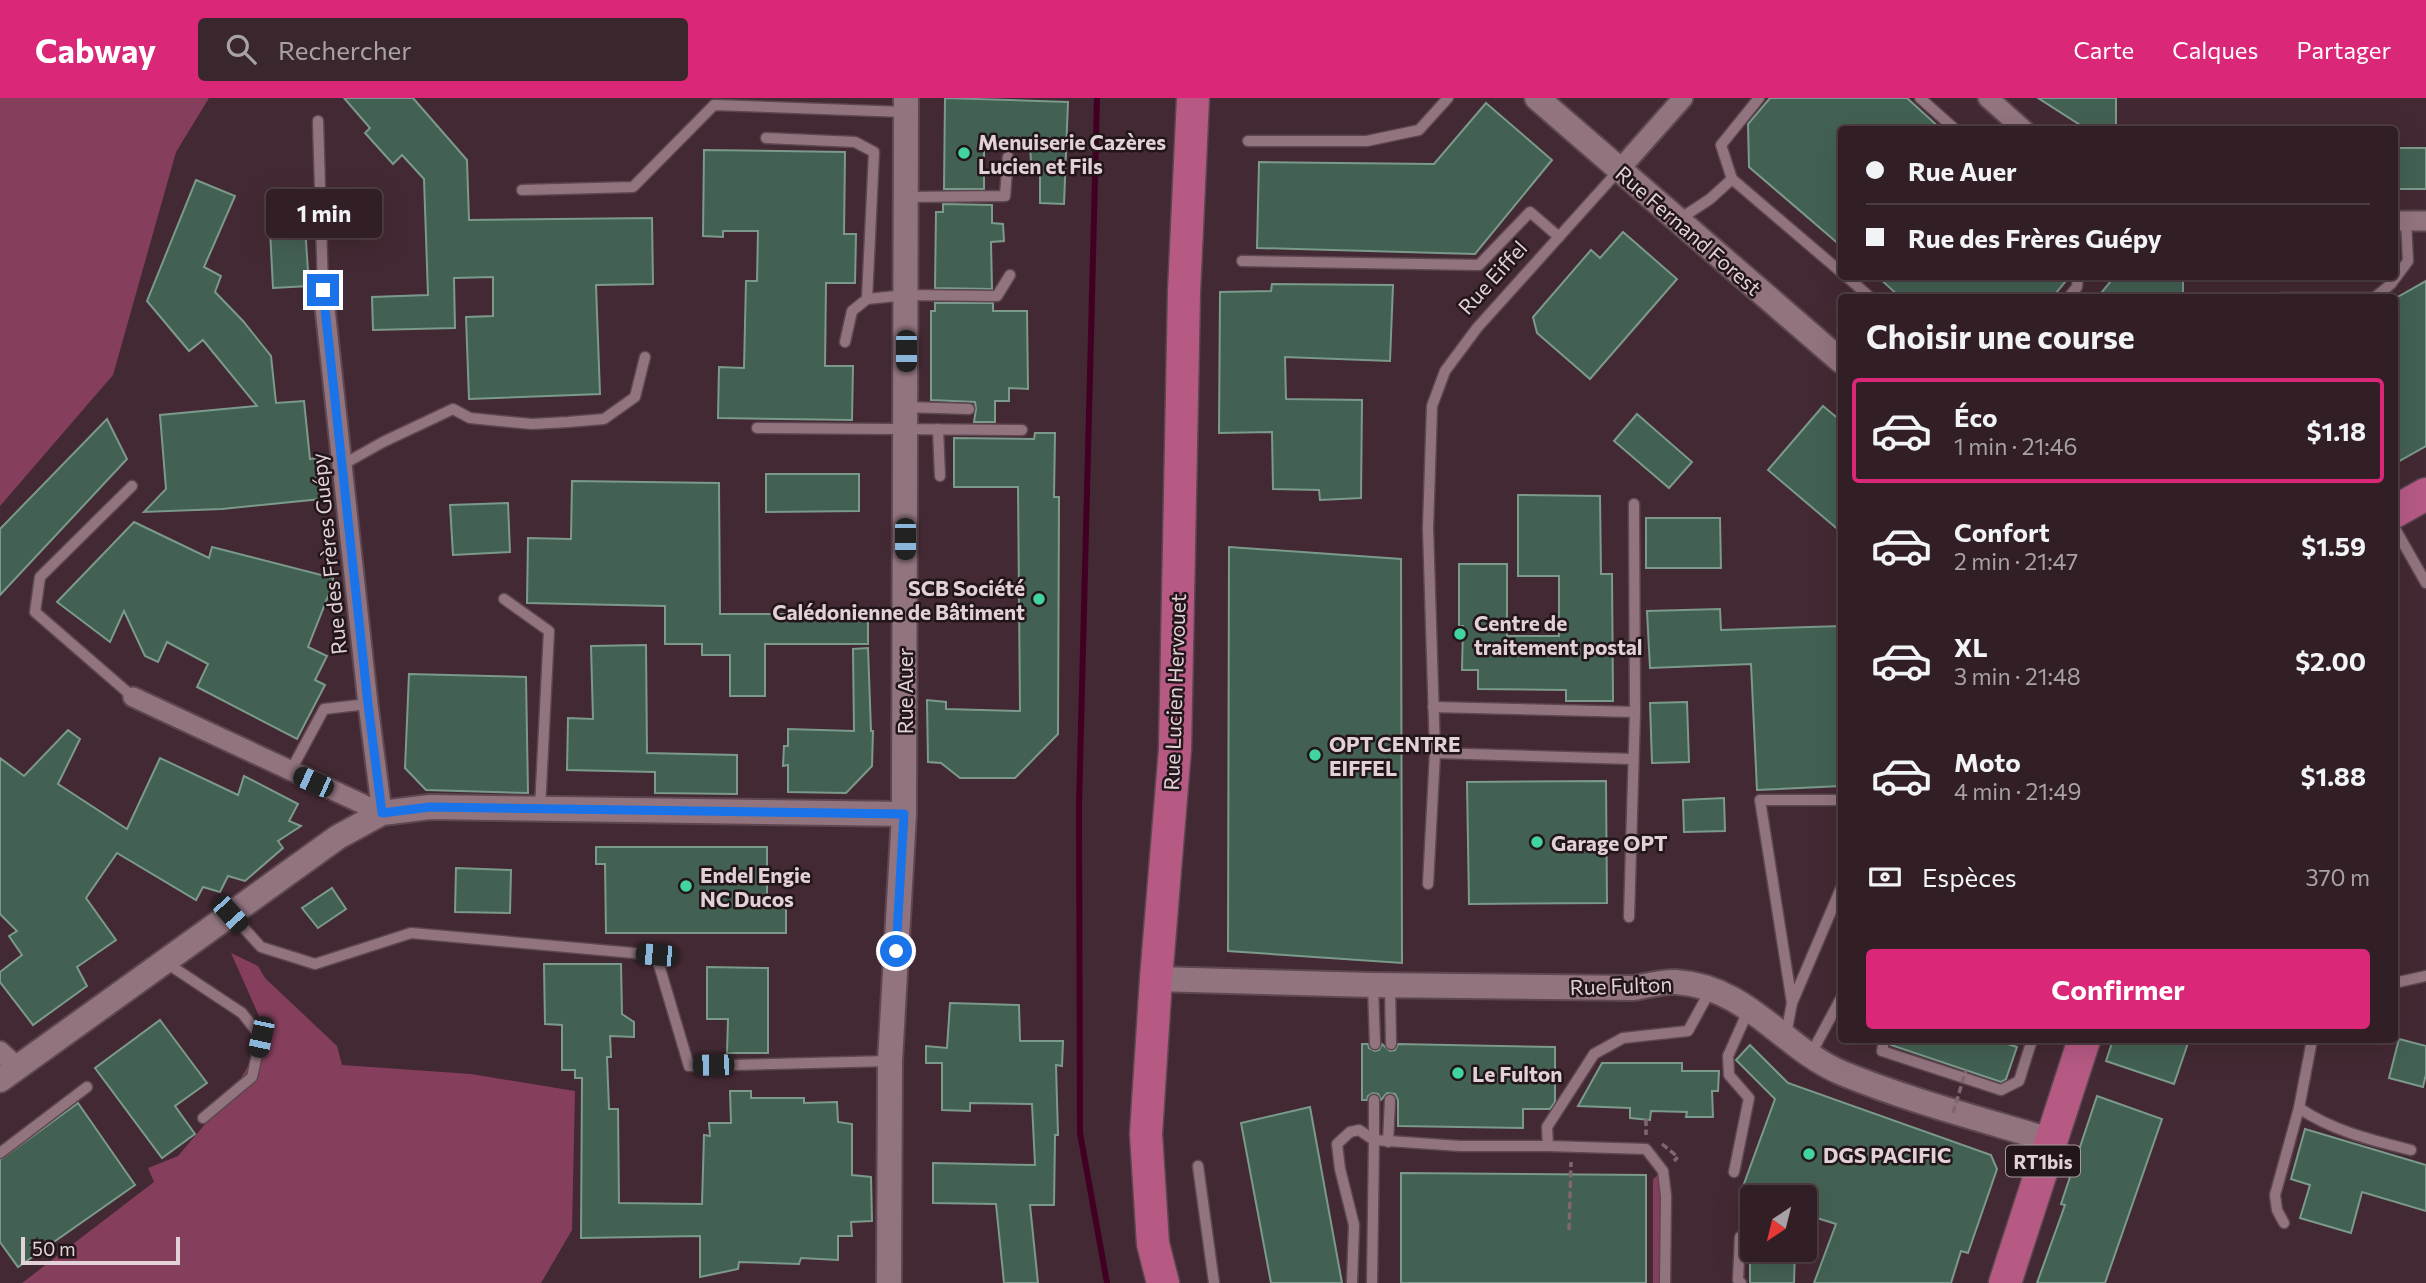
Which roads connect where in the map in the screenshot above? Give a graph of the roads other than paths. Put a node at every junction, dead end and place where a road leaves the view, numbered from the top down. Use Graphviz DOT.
graph roads {
  1 [pos="1193,98"];
  2 [pos="1448,98"];
  3 [pos="1684,98"];
  4 [pos="1759,98"];
  5 [pos="1920,98"];
  6 [pos="1988,98"];
  7 [pos="1546,101"];
  8 [pos="905,105"];
  9 [pos="317,121"];
  10 [pos="1952,126"];
  11 [pos="2020,126"];
  12 [pos="766,138"];
  13 [pos="1248,141"];
  14 [pos="1008,158"];
  15 [pos="1620,169"];
  16 [pos="1732,179"];
  17 [pos="522,190"];
  18 [pos="905,197"];
  19 [pos="1677,220"];
  20 [pos="2400,221"];
  21 [pos="2426,221"];
  22 [pos="1559,237"];
  23 [pos="1242,261"];
  24 [pos="1838,269"];
  25 [pos="1010,275"];
  26 [pos="2398,275"];
  27 [pos="1851,280"];
  28 [pos="2394,280"];
  29 [pos="323,290"];
  30 [pos="1866,294"];
  31 [pos="2377,294"];
  32 [pos="906,295"];
  33 [pos="867,299"];
  34 [pos="845,341"];
  35 [pos="645,357"];
  36 [pos="1838,358"];
  37 [pos="969,409"];
  38 [pos="906,418"];
  39 [pos="757,428"];
  40 [pos="938,429"];
  41 [pos="1022,430"];
  42 [pos="342,465"];
  43 [pos="940,476"];
  44 [pos="132,486"];
  45 [pos="2426,494"];
  46 [pos="1634,504"];
  47 [pos="2398,510"];
  48 [pos="2398,534"];
  49 [pos="2426,583"];
  50 [pos="504,598"];
  51 [pos="133,697"];
  52 [pos="368,704"];
  53 [pos="1433,707"];
  54 [pos="1635,712"];
  55 [pos="1434,754"];
  56 [pos="1632,759"];
  57 [pos="290,772"];
  58 [pos="1838,800"];
  59 [pos="540,809"];
  60 [pos="382,813"];
  61 [pos="904,814"];
  62 [pos="1427,884"];
  63 [pos="1838,895"];
  64 [pos="230,914"];
  65 [pos="1629,917"];
  66 [pos="164,961"];
  67 [pos="2426,976"];
  68 [pos="1156,979"];
  69 [pos="2398,982"];
  70 [pos="1382,985"];
  71 [pos="1711,988"];
  72 [pos="1792,1003"];
  73 [pos="1838,1003"];
  74 [pos="1749,1007"];
  75 [pos="1785,1038"];
  76 [pos="1883,1043"];
  77 [pos="2031,1043"];
  78 [pos="2083,1043"];
  79 [pos="2311,1043"];
  80 [pos="1375,1044"];
  81 [pos="1391,1044"];
  82 [pos="1810,1054"];
  83 [pos="890,1061"];
  84 [pos="6,1066"];
  85 [pos="87,1087"];
  86 [pos="1374,1100"];
  87 [pos="1390,1100"];
  88 [pos="2299,1108"];
  89 [pos="203,1118"];
  90 [pos="1374,1140"];
  91 [pos="2050,1140"];
  92 [pos="1388,1142"];
  93 [pos="1548,1146"];
  94 [pos="2411,1150"];
  95 [pos="0,1153"];
  96 [pos="1198,1166"];
  97 [pos="1734,1172"];
  98 [pos="2284,1223"];
  99 [pos="1740,1237"];
  100 [pos="889,1283"];
  101 [pos="1163,1283"];
  102 [pos="1214,1283"];
  103 [pos="1352,1283"];
  104 [pos="1372,1283"];
  105 [pos="1665,1283"];
  106 [pos="1741,1283"];
  107 [pos="2005,1283"];
  1 -- 68 [label="main road, Rue Lucien Hervouet"];
  2 -- 13 [label="lane"];
  3 -- 15 [label="street, Rue Eiffel"];
  4 -- 16 [label="lane"];
  5 -- 10 [label="lane"];
  6 -- 11 [label="street"];
  7 -- 15 [label="street, Rue Fernand Forest"];
  8 -- 17 [label="lane"];
  8 -- 18 [label="street, Rue Auer"];
  9 -- 29 [label="lane"];
  12 -- 33 [label="lane"];
  14 -- 18 [label="lane"];
  15 -- 19 [label="street, Rue Fernand Forest"];
  15 -- 22 [label="lane, Rue Eiffel"];
  16 -- 19 [label="lane"];
  16 -- 24 [label="lane"];
  18 -- 32 [label="street, Rue Auer"];
  19 -- 36 [label="street, Rue Fernand Forest"];
  20 -- 21 [label="street"];
  20 -- 26 [label="lane"];
  22 -- 23 [label="lane"];
  22 -- 53 [label="lane, Rue Eiffel"];
  25 -- 32 [label="lane"];
  27 -- 30 [label="lane"];
  28 -- 31 [label="lane"];
  29 -- 42 [label="street, Rue des Frères Guépy"];
  32 -- 33 [label="lane"];
  32 -- 38 [label="street, Rue Auer"];
  33 -- 34 [label="lane"];
  35 -- 42 [label="lane"];
  37 -- 38 [label="lane"];
  38 -- 39 [label="lane"];
  38 -- 40 [label="lane"];
  38 -- 61 [label="street, Rue Auer"];
  40 -- 41 [label="lane"];
  40 -- 43 [label="lane"];
  42 -- 52 [label="street, Rue des Frères Guépy"];
  44 -- 51 [label="lane"];
  45 -- 47 [label="main road"];
  46 -- 54 [label="lane"];
  48 -- 49 [label="lane"];
  50 -- 59 [label="lane"];
  51 -- 57 [label="street"];
  52 -- 57 [label="lane"];
  52 -- 60 [label="street, Rue des Frères Guépy"];
  53 -- 54 [label="lane"];
  53 -- 55 [label="lane, Rue Eiffel"];
  54 -- 56 [label="lane"];
  55 -- 56 [label="lane"];
  55 -- 62 [label="lane, Rue Eiffel"];
  56 -- 65 [label="lane"];
  57 -- 60 [label="street"];
  58 -- 72 [label="lane"];
  59 -- 60 [label="street"];
  59 -- 61 [label="street"];
  60 -- 64 [label="street"];
  61 -- 83 [label="street, Rue Auer"];
  63 -- 72 [label="lane"];
  64 -- 66 [label="street"];
  64 -- 83 [label="lane"];
  66 -- 84 [label="street"];
  66 -- 89 [label="lane"];
  67 -- 69 [label="lane"];
  68 -- 70 [label="street, Rue Fulton"];
  68 -- 101 [label="main road, Rue Lucien Hervouet"];
  70 -- 71 [label="street, Rue Fulton"];
  70 -- 80 [label="lane"];
  70 -- 81 [label="lane"];
  71 -- 74 [label="street, Rue Fulton"];
  71 -- 93 [label="lane"];
  72 -- 75 [label="lane"];
  73 -- 82 [label="lane"];
  74 -- 75 [label="street, Rue Fulton"];
  74 -- 97 [label="lane"];
  75 -- 82 [label="street, Rue Fulton"];
  76 -- 77 [label="lane"];
  78 -- 91 [label="main road, RT1bis"];
  79 -- 88 [label="lane"];
  82 -- 91 [label="street, Rue Fulton"];
  83 -- 100 [label="street, Rue Auer"];
  85 -- 95 [label="lane"];
  86 -- 90 [label="lane"];
  87 -- 92 [label="lane"];
  88 -- 94 [label="lane"];
  88 -- 98 [label="lane"];
  90 -- 92 [label="lane"];
  90 -- 103 [label="lane"];
  90 -- 104 [label="lane"];
  91 -- 107 [label="main road, RT1bis"];
  92 -- 93 [label="lane"];
  93 -- 105 [label="lane"];
  96 -- 102 [label="lane"];
  99 -- 106 [label="lane"];
}
